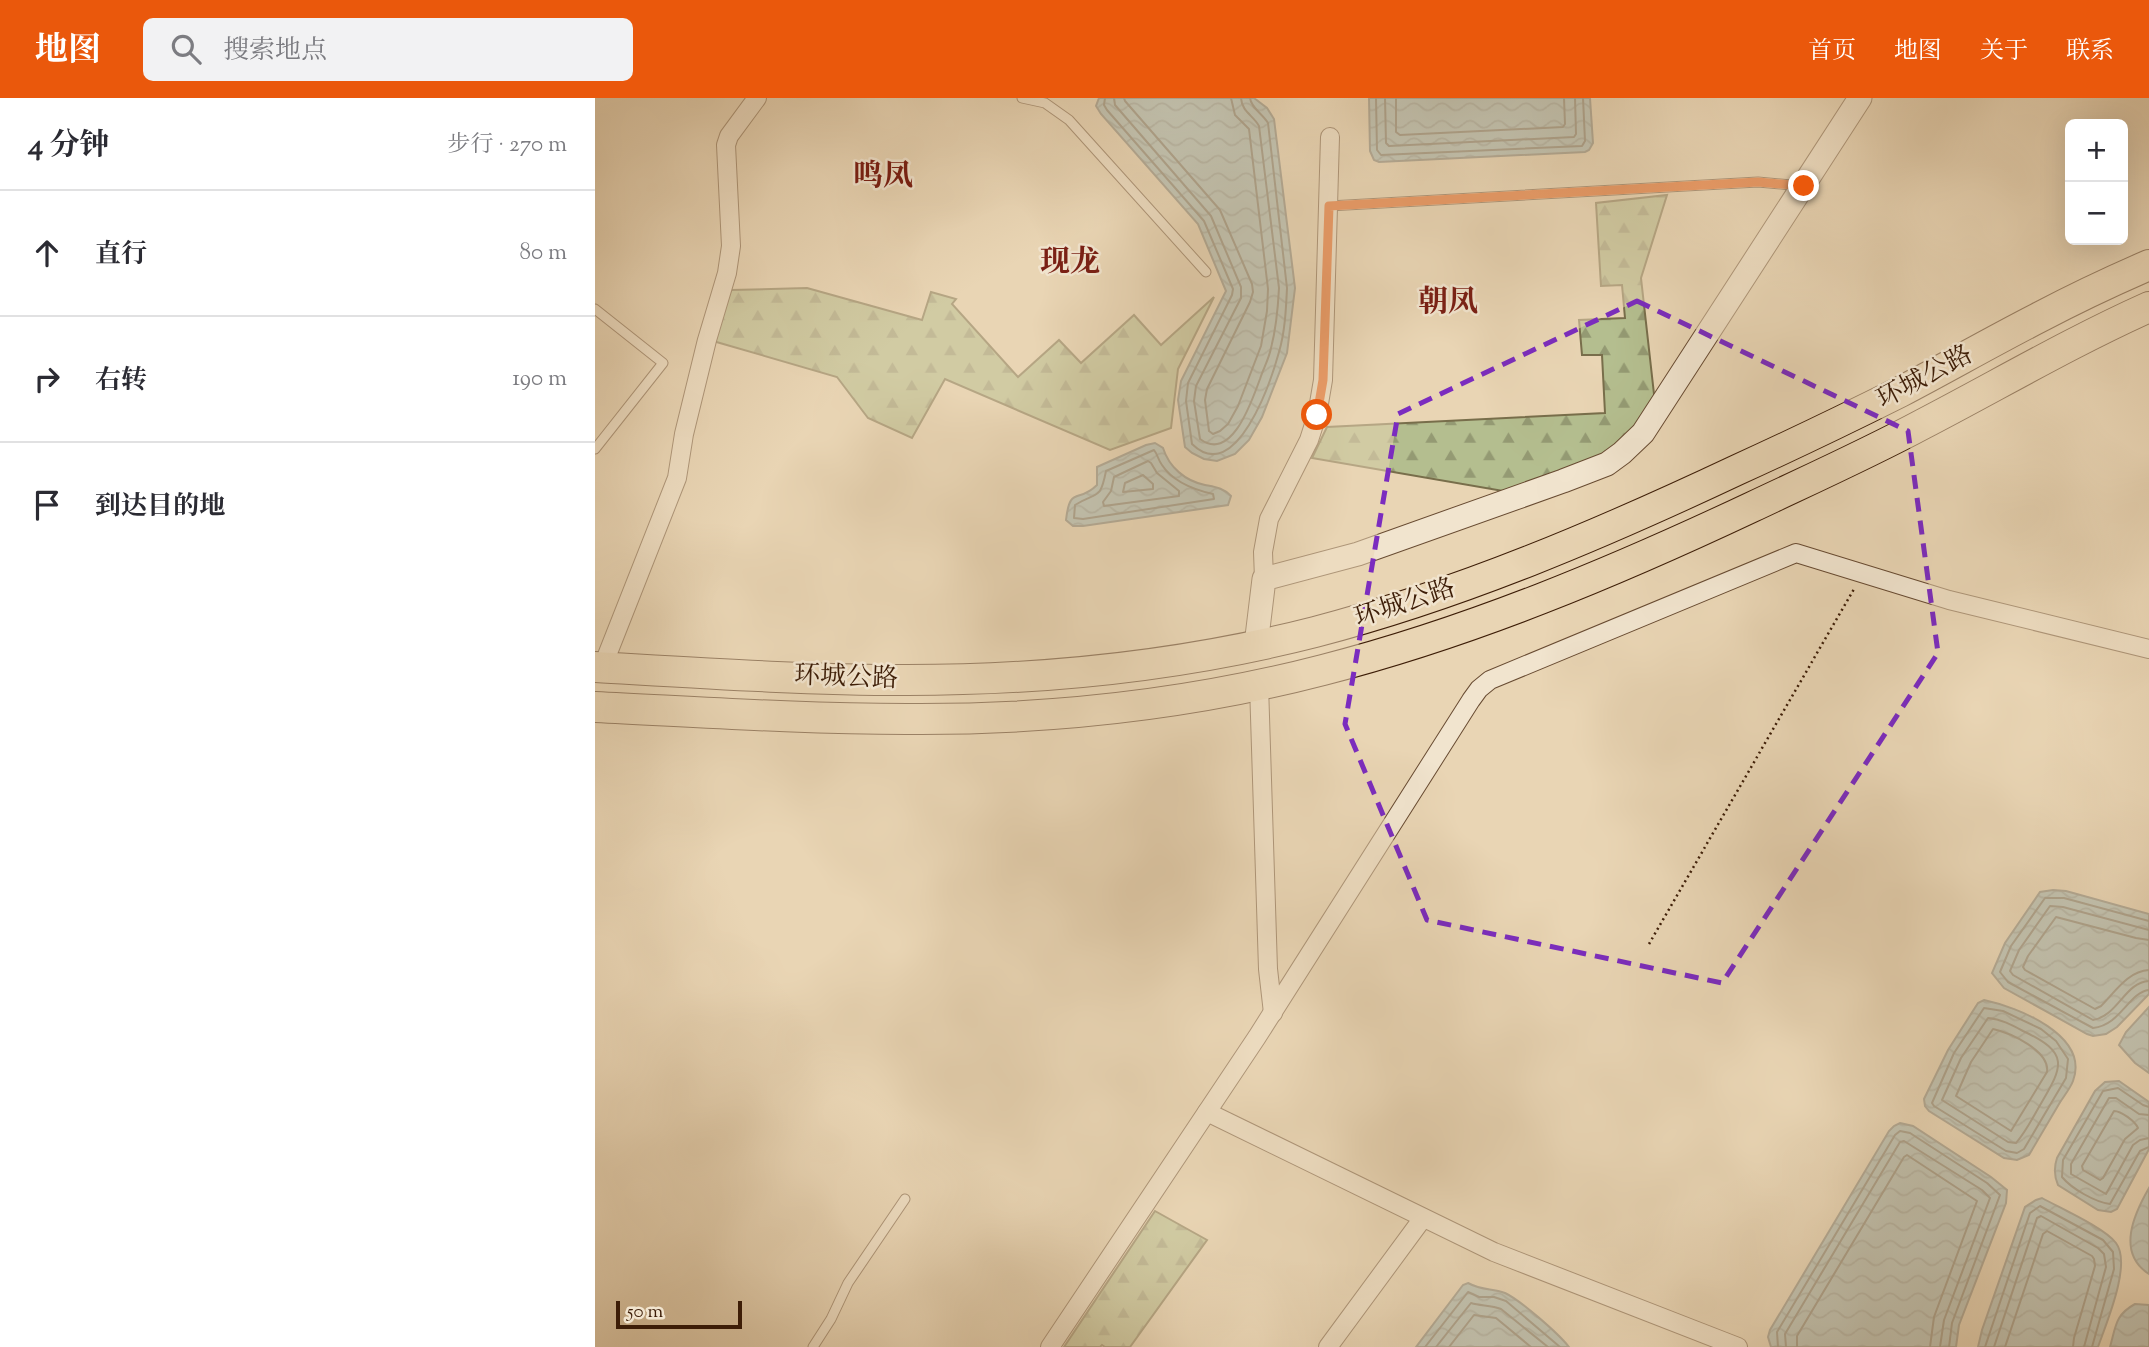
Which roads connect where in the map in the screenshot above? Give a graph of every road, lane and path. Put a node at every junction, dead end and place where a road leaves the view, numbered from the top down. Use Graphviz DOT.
graph roads {
  1 [pos="757,98"];
  2 [pos="1022,98"];
  3 [pos="1860,98"];
  4 [pos="1330,137"];
  5 [pos="1804,186"];
  6 [pos="1329,206"];
  7 [pos="2149,265"];
  8 [pos="1206,272"];
  9 [pos="2149,307"];
  10 [pos="595,309"];
  11 [pos="595,449"];
  12 [pos="1863,573"];
  13 [pos="1264,579"];
  14 [pos="1257,645"];
  15 [pos="2149,649"];
  16 [pos="599,667"];
  17 [pos="1259,685"];
  18 [pos="595,707"];
  19 [pos="1649,944"];
  20 [pos="1273,1013"];
  21 [pos="1207,1112"];
  22 [pos="905,1199"];
  23 [pos="1423,1218"];
  24 [pos="813,1347"];
  25 [pos="1050,1347"];
  26 [pos="1328,1347"];
  27 [pos="1738,1347"];
  1 -- 16 [label="street"];
  2 -- 8 [label="lane"];
  3 -- 5 [label="street"];
  4 -- 6 [label="street"];
  5 -- 6 [label="lane"];
  5 -- 13 [label="street"];
  6 -- 13 [label="street"];
  7 -- 14 [label="highway, 环城公路"];
  9 -- 17 [label="highway, 环城公路"];
  10 -- 11 [label="lane"];
  12 -- 15 [label="street"];
  12 -- 19 [label="path"];
  12 -- 20 [label="street"];
  13 -- 14 [label="street"];
  14 -- 16 [label="highway, 环城公路"];
  17 -- 18 [label="highway, 环城公路"];
  17 -- 20 [label="street"];
  20 -- 21 [label="street"];
  21 -- 23 [label="street"];
  21 -- 25 [label="street"];
  22 -- 24 [label="lane"];
  23 -- 26 [label="street"];
  23 -- 27 [label="street"];
}
